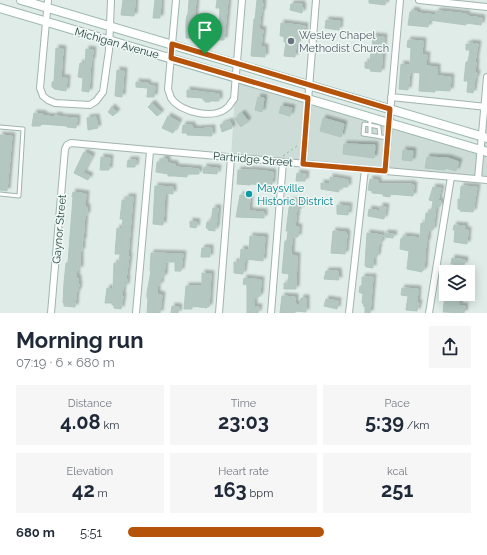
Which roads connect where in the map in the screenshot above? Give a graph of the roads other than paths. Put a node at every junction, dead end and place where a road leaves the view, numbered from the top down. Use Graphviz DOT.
graph roads {
  1 [pos="22,0"];
  2 [pos="111,0"];
  3 [pos="176,0"];
  4 [pos="242,0"];
  5 [pos="316,0"];
  6 [pos="400,0"];
  7 [pos="419,0"];
  8 [pos="47,4"];
  9 [pos="487,7"];
  10 [pos="0,8"];
  11 [pos="46,22"];
  12 [pos="109,26"];
  13 [pos="109,40"];
  14 [pos="172,44"];
  15 [pos="171,58"];
  16 [pos="237,64"];
  17 [pos="487,77"];
  18 [pos="236,78"];
  19 [pos="309,85"];
  20 [pos="391,97"];
  21 [pos="308,98"];
  22 [pos="486,107"];
  23 [pos="390,109"];
  24 [pos="370,121"];
  25 [pos="389,122"];
  26 [pos="0,127"];
  27 [pos="450,127"];
  28 [pos="370,135"];
  29 [pos="380,137"];
  30 [pos="484,137"];
  31 [pos="388,138"];
  32 [pos="444,139"];
  33 [pos="67,145"];
  34 [pos="150,151"];
  35 [pos="484,151"];
  36 [pos="231,158"];
  37 [pos="281,160"];
  38 [pos="303,164"];
  39 [pos="365,169"];
  40 [pos="385,171"];
  41 [pos="451,177"];
  42 [pos="478,179"];
  43 [pos="487,180"];
  44 [pos="0,194"];
  45 [pos="51,313"];
  46 [pos="136,313"];
  47 [pos="219,313"];
  48 [pos="270,313"];
  49 [pos="349,313"];
  50 [pos="429,313"];
  1 -- 8 [label="main road, Michigan Avenue"];
  2 -- 12 [label="street"];
  3 -- 14 [label="street"];
  4 -- 16 [label="street"];
  5 -- 19 [label="street"];
  6 -- 20 [label="street"];
  7 -- 9 [label="street"];
  8 -- 11 [label="street"];
  8 -- 12 [label="main road, Michigan Avenue"];
  10 -- 11 [label="main road, Michigan Avenue"];
  11 -- 13 [label="main road, Michigan Avenue"];
  11 -- 13 [label="street"];
  12 -- 13 [label="street"];
  12 -- 14 [label="main road, Michigan Avenue"];
  13 -- 15 [label="main road, Michigan Avenue"];
  14 -- 15 [label="street"];
  14 -- 16 [label="main road, Michigan Avenue"];
  15 -- 18 [label="main road, Michigan Avenue"];
  15 -- 18 [label="street"];
  16 -- 18 [label="street"];
  16 -- 19 [label="main road, Michigan Avenue"];
  17 -- 22 [label="street"];
  18 -- 21 [label="main road, Michigan Avenue"];
  19 -- 21 [label="street"];
  19 -- 23 [label="main road, Michigan Avenue"];
  20 -- 22 [label="street"];
  20 -- 23 [label="street"];
  21 -- 24 [label="main road, Michigan Avenue"];
  21 -- 38 [label="street"];
  22 -- 30 [label="street"];
  23 -- 25 [label="street"];
  23 -- 27 [label="main road, Michigan Avenue"];
  24 -- 25 [label="main road, Michigan Avenue"];
  24 -- 28 [label="lane"];
  24 -- 28 [label="lane"];
  24 -- 29 [label="lane"];
  25 -- 31 [label="street"];
  25 -- 32 [label="main road, Michigan Avenue"];
  26 -- 44 [label="lane"];
  27 -- 30 [label="main road, Michigan Avenue"];
  27 -- 32 [label="main road"];
  28 -- 29 [label="lane"];
  29 -- 31 [label="lane"];
  30 -- 35 [label="street"];
  31 -- 40 [label="street"];
  32 -- 35 [label="main road, Michigan Avenue"];
  33 -- 34 [label="street, Partridge Street"];
  33 -- 45 [label="street, Gaynor Street"];
  34 -- 36 [label="street, Partridge Street"];
  34 -- 46 [label="street"];
  35 -- 42 [label="street"];
  36 -- 37 [label="street, Partridge Street"];
  36 -- 47 [label="street"];
  37 -- 38 [label="street, Partridge Street"];
  37 -- 48 [label="street"];
  38 -- 39 [label="street, Partridge Street"];
  39 -- 40 [label="street, Partridge Street"];
  39 -- 49 [label="street"];
  40 -- 41 [label="street, Partridge Street"];
  41 -- 42 [label="street, Partridge Street"];
  41 -- 50 [label="street"];
  42 -- 43 [label="street, Partridge Street"];
}
